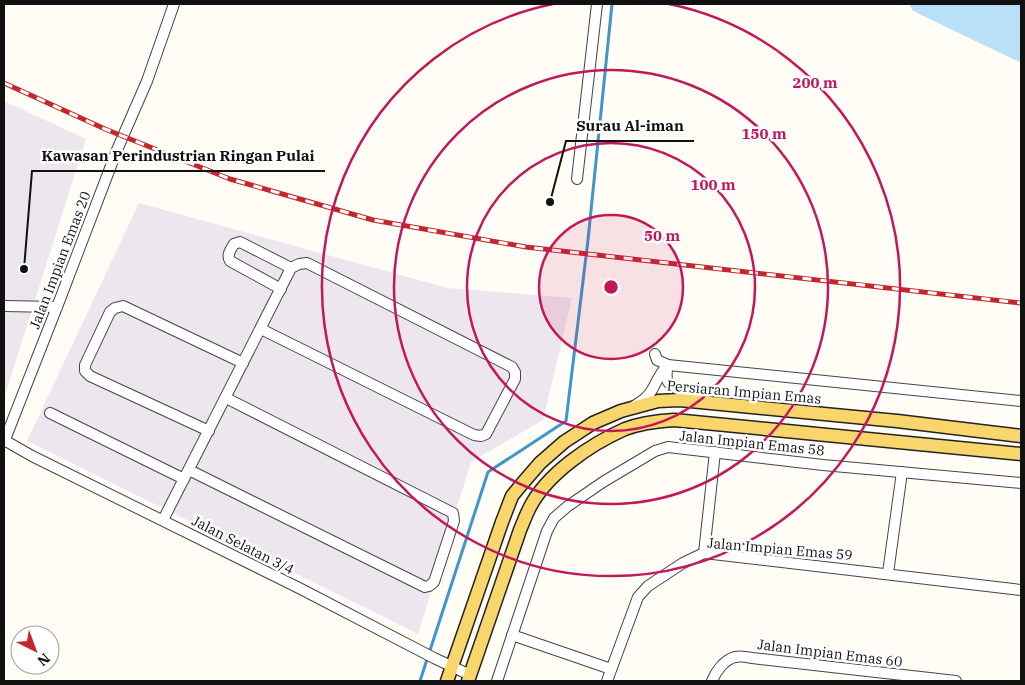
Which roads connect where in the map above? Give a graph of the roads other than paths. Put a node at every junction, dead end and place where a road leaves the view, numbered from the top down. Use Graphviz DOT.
graph roads {
  1 [pos="174,4"];
  2 [pos="597,4"];
  3 [pos="577,179"];
  4 [pos="291,268"];
  5 [pos="281,289"];
  6 [pos="4,306"];
  7 [pos="57,307"];
  8 [pos="260,329"];
  9 [pos="655,354"];
  10 [pos="243,363"];
  11 [pos="668,365"];
  12 [pos="226,398"];
  13 [pos="1021,401"];
  14 [pos="716,404"];
  15 [pos="632,408"];
  16 [pos="50,413"];
  17 [pos="209,431"];
  18 [pos="1021,436"];
  19 [pos="4,441"];
  20 [pos="715,452"];
  21 [pos="1021,454"];
  22 [pos="902,472"];
  23 [pos="186,475"];
  24 [pos="1021,483"];
  25 [pos="163,520"];
  26 [pos="704,553"];
  27 [pos="888,573"];
  28 [pos="1021,590"];
  29 [pos="512,635"];
  30 [pos="452,667"];
  31 [pos="610,668"];
  32 [pos="881,677"];
  33 [pos="469,678"];
  34 [pos="447,681"];
  35 [pos="497,681"];
  36 [pos="607,681"];
  37 [pos="712,681"];
  38 [pos="956,681"];
  1 -- 7 [label="street, Jalan Impian Emas 20"];
  2 -- 3 [label="street"];
  4 -- 5 [label="street"];
  4 -- 5 [label="street"];
  4 -- 8 [label="street"];
  5 -- 8 [label="street"];
  6 -- 7 [label="street"];
  7 -- 19 [label="street, Jalan Impian Emas 20"];
  8 -- 10 [label="street"];
  9 -- 11 [label="street"];
  10 -- 12 [label="street"];
  10 -- 17 [label="street"];
  11 -- 13 [label="street"];
  11 -- 14 [label="street"];
  11 -- 15 [label="street"];
  12 -- 17 [label="street"];
  12 -- 23 [label="street"];
  14 -- 15 [label="main road, Persiaran Impian Emas"];
  14 -- 18 [label="main road, Persiaran Impian Emas"];
  15 -- 30 [label="main road, Persiaran Impian Emas"];
  16 -- 23 [label="street"];
  17 -- 23 [label="street"];
  19 -- 25 [label="street, Jalan Selatan 3/4"];
  20 -- 22 [label="street, Jalan Impian Emas 58"];
  20 -- 26 [label="street"];
  20 -- 29 [label="street, Jalan Impian Emas 58"];
  21 -- 33 [label="main road"];
  22 -- 24 [label="street, Jalan Impian Emas 58"];
  22 -- 27 [label="street"];
  23 -- 25 [label="street"];
  25 -- 30 [label="street, Jalan Selatan 3/4"];
  26 -- 27 [label="street, Jalan Impian Emas 59"];
  26 -- 31 [label="street, Jalan Impian Emas 59"];
  27 -- 28 [label="street, Jalan Impian Emas 59"];
  29 -- 31 [label="street"];
  29 -- 35 [label="street, Jalan Impian Emas 58"];
  30 -- 33 [label="street, Jalan Selatan 3/4"];
  30 -- 34 [label="main road, Persiaran Impian Emas"];
  31 -- 36 [label="street, Jalan Impian Emas 59"];
  32 -- 37 [label="street, Jalan Impian Emas 60"];
  32 -- 38 [label="street, Jalan Impian Emas 60"];
}
